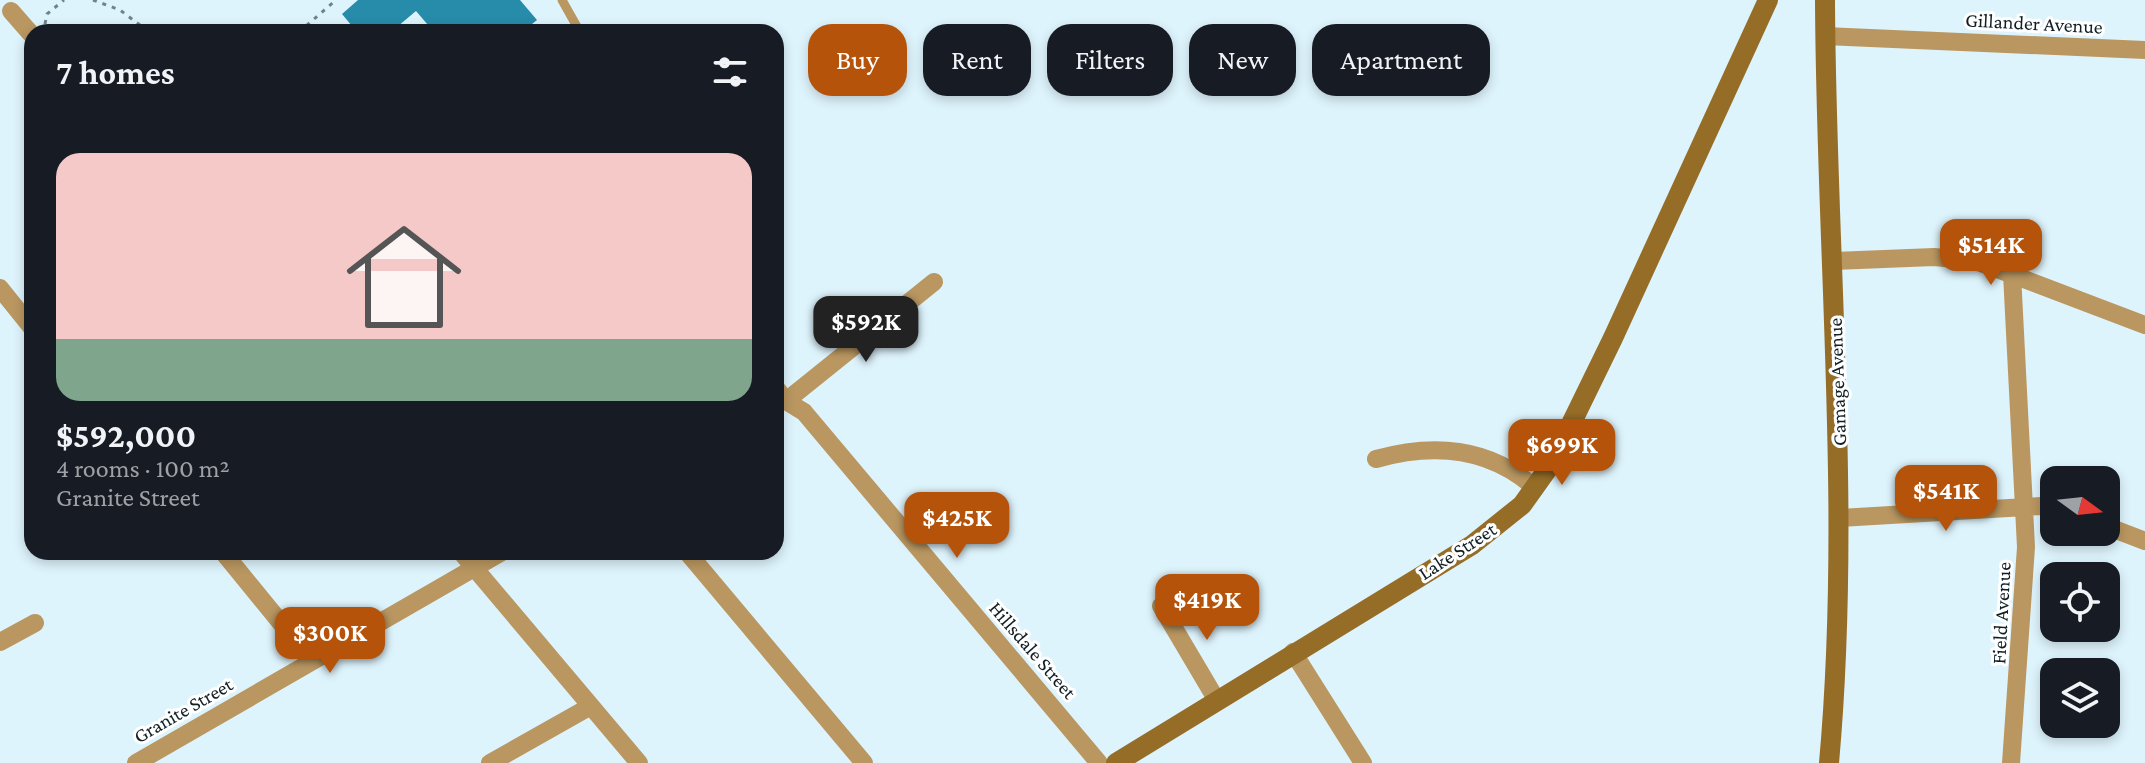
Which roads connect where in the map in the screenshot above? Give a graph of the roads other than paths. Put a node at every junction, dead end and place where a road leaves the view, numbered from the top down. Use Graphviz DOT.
graph roads {
  1 [pos="562,0"];
  2 [pos="1768,0"];
  3 [pos="1825,0"];
  4 [pos="11,11"];
  5 [pos="27,24"];
  6 [pos="576,24"];
  7 [pos="1825,36"];
  8 [pos="2145,50"];
  9 [pos="1834,261"];
  10 [pos="2012,274"];
  11 [pos="934,282"];
  12 [pos="0,288"];
  13 [pos="24,318"];
  14 [pos="2145,325"];
  15 [pos="784,393"];
  16 [pos="784,400"];
  17 [pos="1376,459"];
  18 [pos="1535,488"];
  19 [pos="2025,507"];
  20 [pos="2040,508"];
  21 [pos="1840,518"];
  22 [pos="2120,531"];
  23 [pos="2145,541"];
  24 [pos="230,560"];
  25 [pos="468,560"];
  26 [pos="488,560"];
  27 [pos="694,560"];
  28 [pos="474,568"];
  29 [pos="1161,606"];
  30 [pos="35,623"];
  31 [pos="0,642"];
  32 [pos="1293,652"];
  33 [pos="312,661"];
  34 [pos="1216,699"];
  35 [pos="591,706"];
  36 [pos="136,763"];
  37 [pos="490,763"];
  38 [pos="639,763"];
  39 [pos="864,763"];
  40 [pos="1099,763"];
  41 [pos="1116,763"];
  42 [pos="1363,763"];
  43 [pos="1829,763"];
  44 [pos="2011,763"];
  1 -- 6 [label="lane"];
  2 -- 18 [label="street, Lake Street"];
  3 -- 7 [label="street, Gamage Avenue"];
  4 -- 5 [label="street"];
  7 -- 8 [label="street, Gillander Avenue"];
  7 -- 9 [label="street, Gamage Avenue"];
  9 -- 10 [label="street"];
  9 -- 21 [label="street, Gamage Avenue"];
  10 -- 14 [label="street"];
  10 -- 19 [label="street, Field Avenue"];
  11 -- 15 [label="street"];
  12 -- 13 [label="street"];
  16 -- 40 [label="street, Hillsdale Street"];
  17 -- 18 [label="street"];
  18 -- 32 [label="street, Lake Street"];
  19 -- 20 [label="street"];
  19 -- 21 [label="street"];
  19 -- 44 [label="street, Field Avenue"];
  21 -- 43 [label="street, Gamage Avenue"];
  22 -- 23 [label="street"];
  24 -- 33 [label="street"];
  25 -- 28 [label="street"];
  26 -- 28 [label="street, Granite Street"];
  27 -- 39 [label="street"];
  28 -- 33 [label="street, Granite Street"];
  28 -- 35 [label="street"];
  29 -- 34 [label="street"];
  30 -- 31 [label="street"];
  32 -- 34 [label="street, Lake Street"];
  32 -- 42 [label="street"];
  33 -- 36 [label="street, Granite Street"];
  34 -- 41 [label="street, Lake Street"];
  35 -- 37 [label="street"];
  35 -- 38 [label="street"];
}
